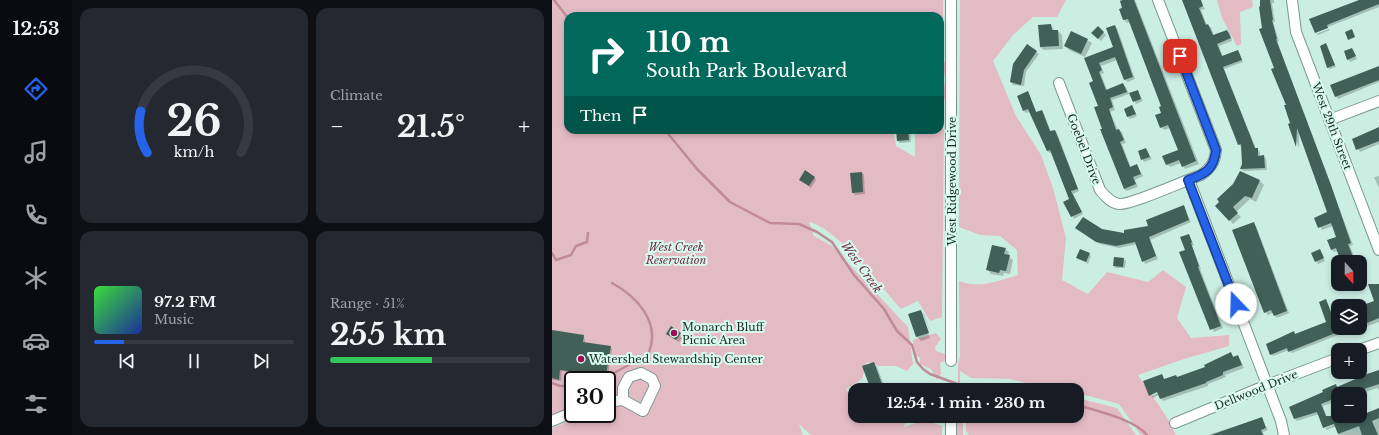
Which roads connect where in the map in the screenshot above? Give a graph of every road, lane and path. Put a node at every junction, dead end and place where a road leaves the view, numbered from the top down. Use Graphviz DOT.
graph roads {
  1 [pos="951,0"];
  2 [pos="1158,0"];
  3 [pos="1292,0"];
  4 [pos="1059,83"];
  5 [pos="1379,101"];
  6 [pos="1329,120"];
  7 [pos="1188,180"];
  8 [pos="1375,225"];
  9 [pos="1379,250"];
  10 [pos="1379,342"];
  11 [pos="1367,347"];
  12 [pos="951,361"];
  13 [pos="1331,361"];
  14 [pos="1267,384"];
  15 [pos="624,400"];
  16 [pos="616,401"];
  17 [pos="564,416"];
  18 [pos="552,421"];
  19 [pos="951,423"];
  20 [pos="1175,423"];
  21 [pos="951,435"];
  22 [pos="1284,435"];
  1 -- 12 [label="street, West Ridgewood Drive"];
  2 -- 7 [label="street, Goebel Drive"];
  3 -- 6 [label="street, West 29th Street"];
  4 -- 7 [label="street, Goebel Drive"];
  5 -- 6 [label="street"];
  6 -- 8 [label="street, West 29th Street"];
  7 -- 14 [label="street"];
  8 -- 9 [label="street, West 29th Street"];
  10 -- 11 [label="street"];
  13 -- 14 [label="street, Dellwood Drive"];
  14 -- 20 [label="street, Dellwood Drive"];
  14 -- 22 [label="street"];
  15 -- 16 [label="street"];
  17 -- 18 [label="street"];
  19 -- 21 [label="street"];
}
